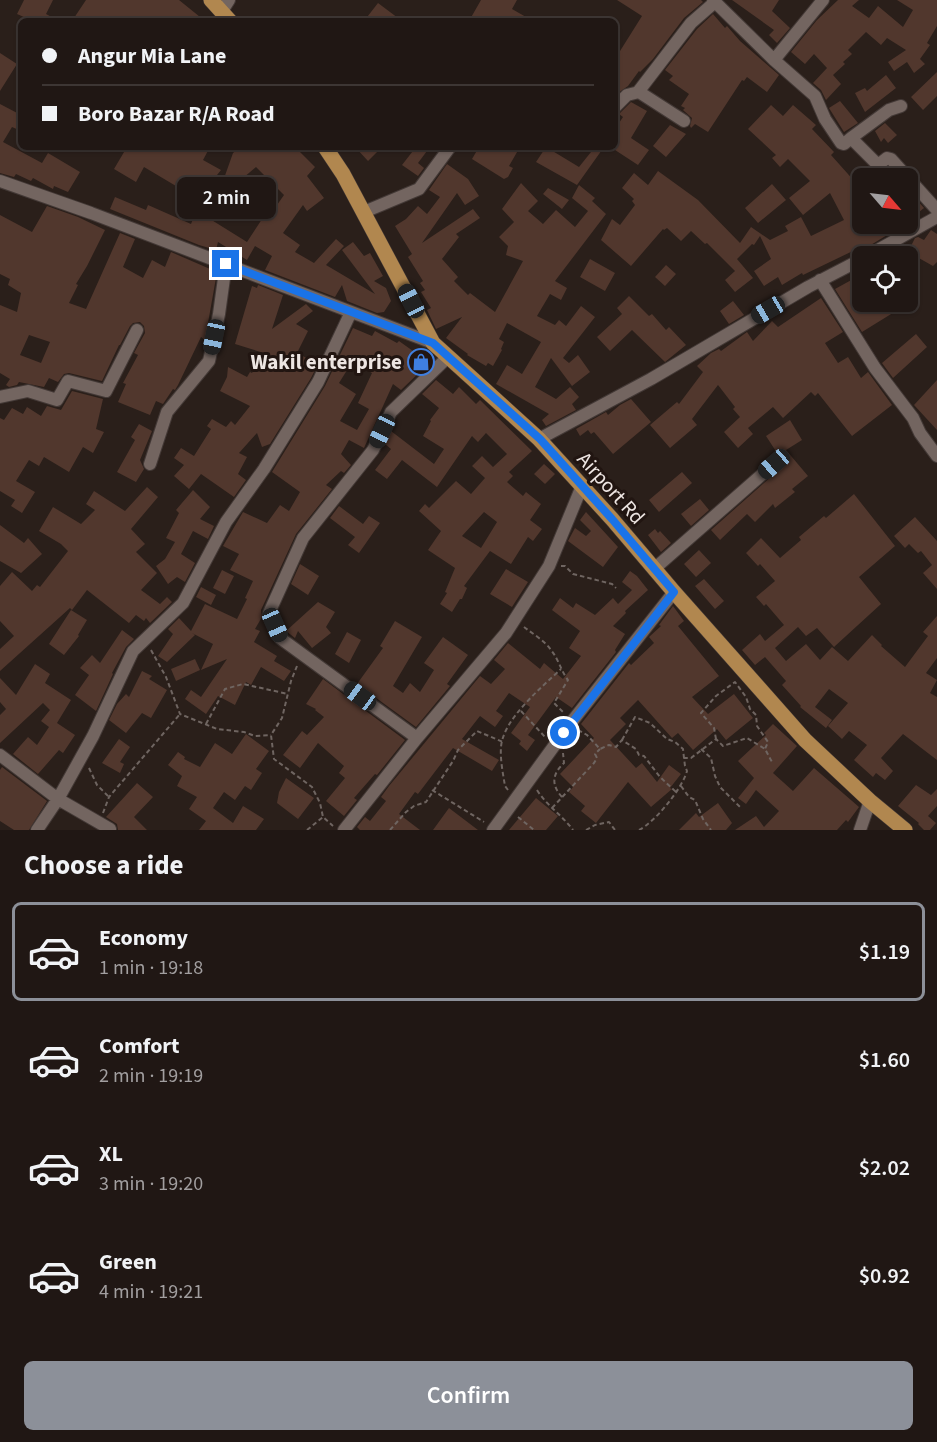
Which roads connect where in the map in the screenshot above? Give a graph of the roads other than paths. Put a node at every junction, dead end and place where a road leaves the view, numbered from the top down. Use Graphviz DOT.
graph roads {
  1 [pos="823,0"];
  2 [pos="714,1"];
  3 [pos="774,60"];
  4 [pos="638,92"];
  5 [pos="618,104"];
  6 [pos="901,106"];
  7 [pos="684,122"];
  8 [pos="851,138"];
  9 [pos="326,150"];
  10 [pos="448,150"];
  11 [pos="0,181"];
  12 [pos="937,210"];
  13 [pos="364,212"];
  14 [pos="937,217"];
  15 [pos="885,246"];
  16 [pos="226,264"];
  17 [pos="852,264"];
  18 [pos="820,280"];
  19 [pos="351,312"];
  20 [pos="137,330"];
  21 [pos="433,343"];
  22 [pos="448,357"];
  23 [pos="0,397"];
  24 [pos="540,439"];
  25 [pos="937,456"];
  26 [pos="150,464"];
  27 [pos="774,464"];
  28 [pos="582,486"];
  29 [pos="654,569"];
  30 [pos="674,592"];
  31 [pos="417,738"];
  32 [pos="0,755"];
  33 [pos="58,799"];
  34 [pos="870,801"];
  35 [pos="489,826"];
  36 [pos="110,829"];
  37 [pos="37,830"];
  38 [pos="344,830"];
  39 [pos="860,830"];
  40 [pos="905,830"];
  1 -- 3 [label="street"];
  2 -- 3 [label="street"];
  2 -- 4 [label="street"];
  3 -- 8 [label="street"];
  4 -- 5 [label="street"];
  4 -- 7 [label="street"];
  6 -- 8 [label="street"];
  8 -- 12 [label="street"];
  9 -- 13 [label="main road, Airport Rd"];
  10 -- 13 [label="street"];
  11 -- 16 [label="street"];
  13 -- 21 [label="main road, Airport Rd"];
  14 -- 15 [label="street"];
  16 -- 19 [label="street"];
  16 -- 26 [label="street"];
  17 -- 18 [label="street"];
  18 -- 24 [label="street"];
  18 -- 25 [label="street"];
  19 -- 21 [label="street"];
  19 -- 33 [label="street"];
  20 -- 23 [label="street"];
  21 -- 22 [label="main road, Airport Rd"];
  22 -- 24 [label="main road, Airport Rd"];
  22 -- 31 [label="street"];
  24 -- 28 [label="main road, Airport Rd"];
  27 -- 29 [label="street"];
  28 -- 29 [label="main road, Airport Rd"];
  28 -- 31 [label="street"];
  29 -- 30 [label="main road, Airport Rd"];
  30 -- 34 [label="main road, Airport Rd"];
  30 -- 35 [label="street"];
  31 -- 38 [label="street"];
  32 -- 33 [label="street"];
  33 -- 36 [label="street"];
  33 -- 37 [label="street"];
  34 -- 39 [label="street"];
  34 -- 40 [label="main road, Airport Rd"];
}
